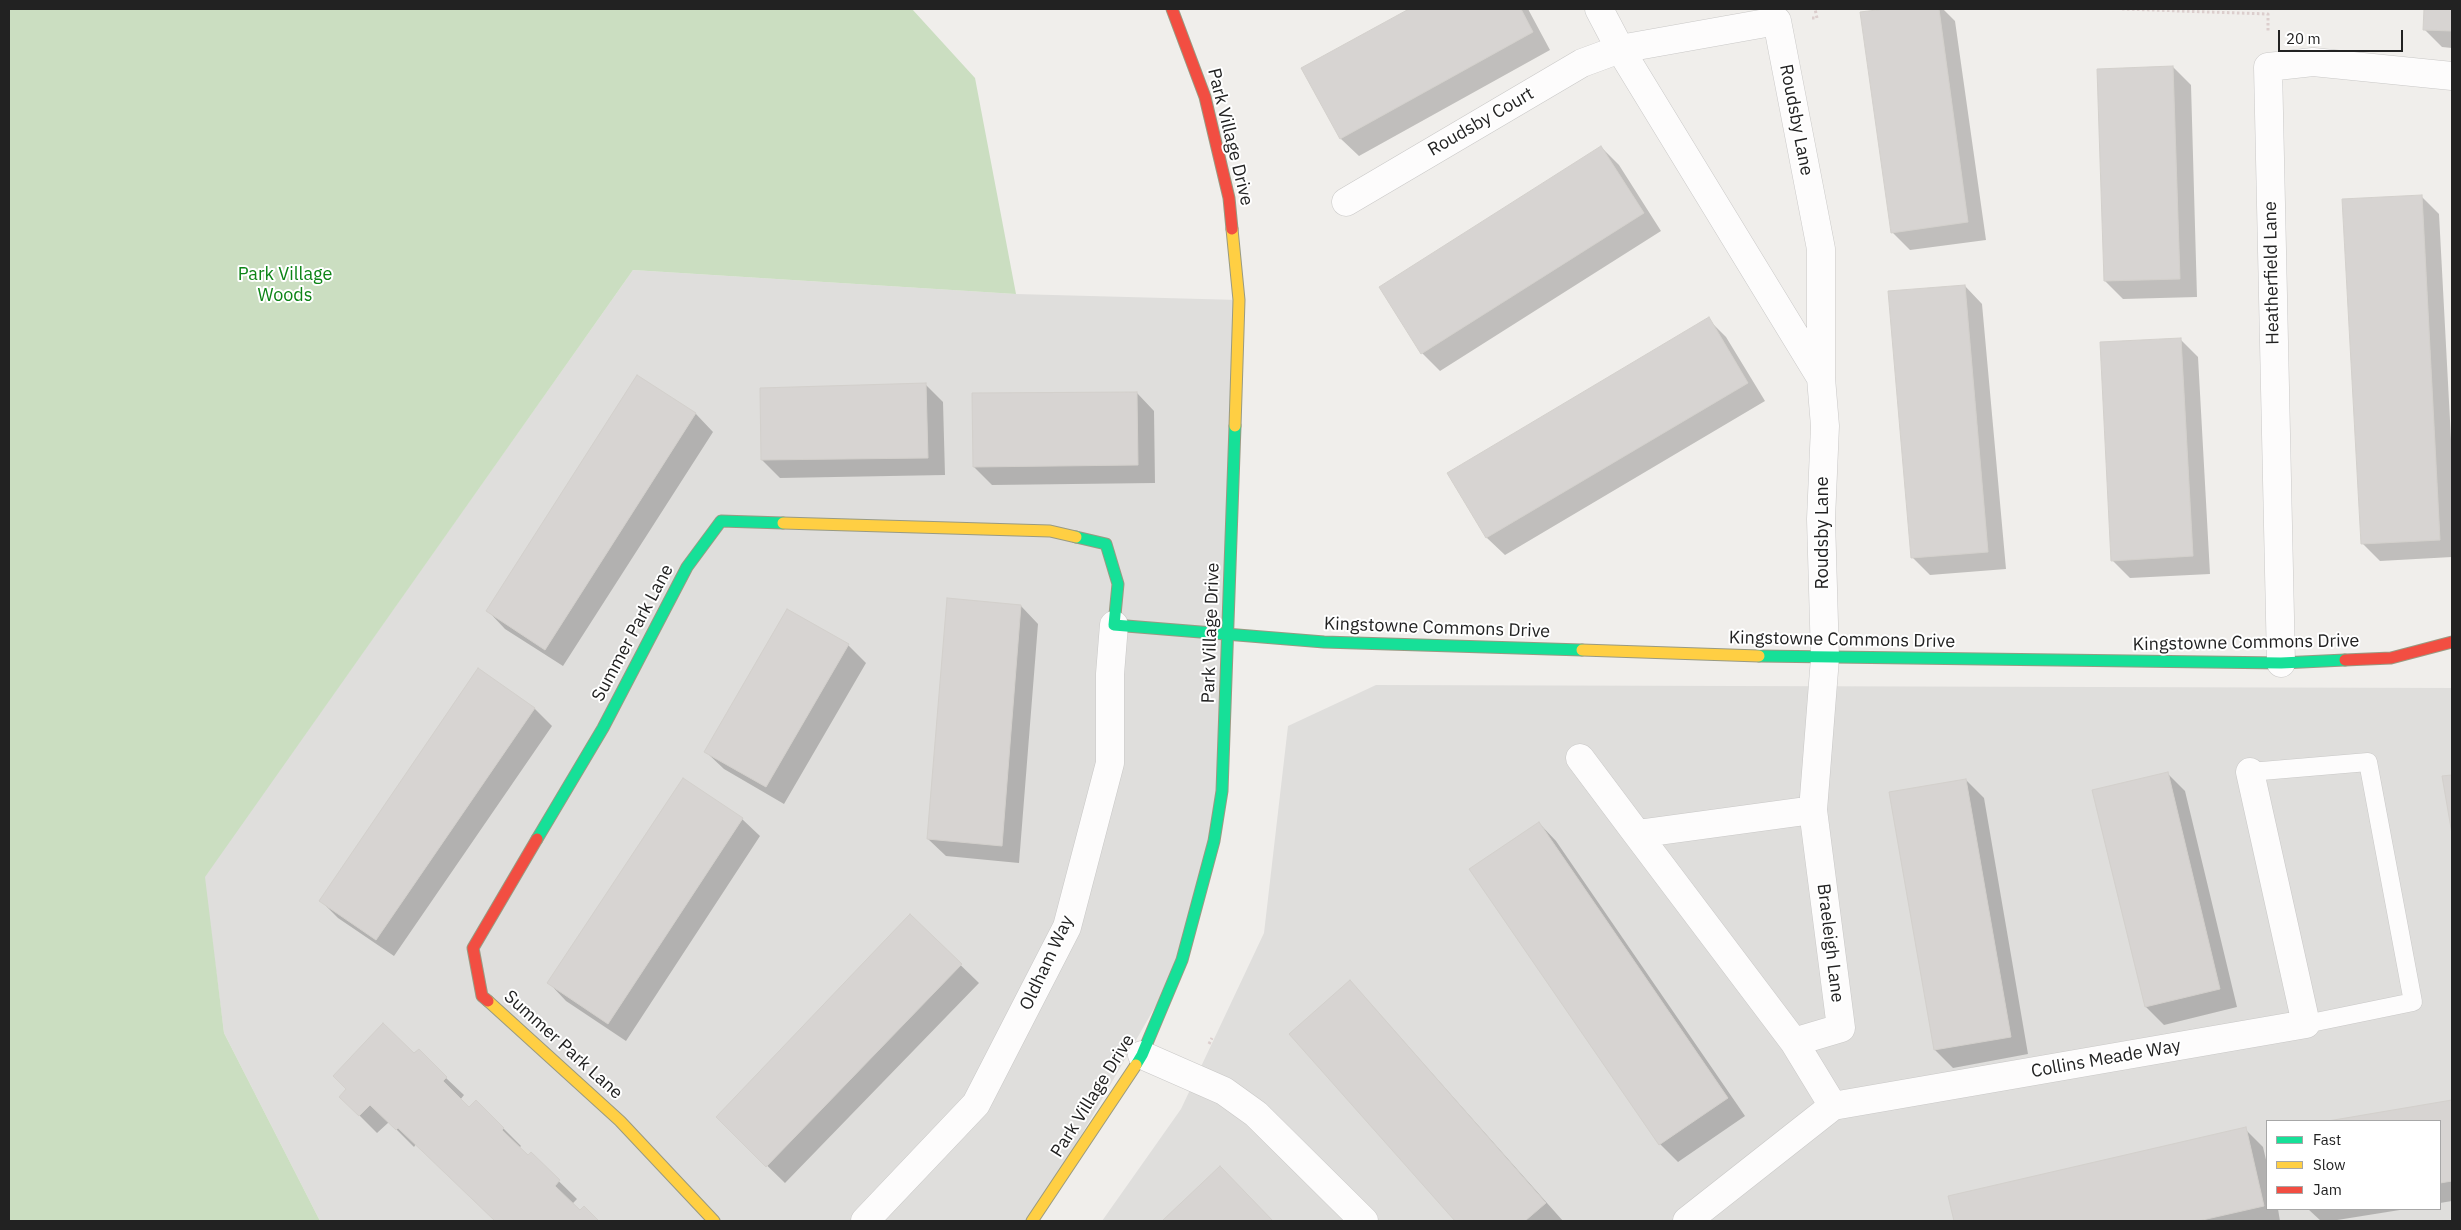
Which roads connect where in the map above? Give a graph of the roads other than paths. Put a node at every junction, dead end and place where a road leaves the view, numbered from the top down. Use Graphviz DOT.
graph roads {
  1 [pos="1172,9"];
  2 [pos="1599,9"];
  3 [pos="1620,49"];
  4 [pos="2452,76"];
  5 [pos="1346,202"];
  6 [pos="1821,378"];
  7 [pos="1114,624"];
  8 [pos="1229,633"];
  9 [pos="2452,642"];
  10 [pos="1825,658"];
  11 [pos="2281,663"];
  12 [pos="1580,758"];
  13 [pos="2250,772"];
  14 [pos="1813,810"];
  15 [pos="1637,834"];
  16 [pos="2306,1024"];
  17 [pos="1794,1042"];
  18 [pos="1142,1055"];
  19 [pos="1833,1106"];
  20 [pos="714,1221"];
  21 [pos="865,1221"];
  22 [pos="1032,1221"];
  23 [pos="1364,1221"];
  24 [pos="1687,1221"];
  1 -- 8 [label="street, Park Village Drive"];
  2 -- 3 [label="street, Roudsby Lane"];
  3 -- 5 [label="street, Roudsby Court"];
  3 -- 6 [label="street, Roudsby Lane"];
  3 -- 6 [label="street, Roudsby Lane"];
  4 -- 11 [label="street, Heatherfield Lane"];
  6 -- 10 [label="street, Roudsby Lane"];
  7 -- 8 [label="street"];
  7 -- 20 [label="street, Summer Park Lane"];
  7 -- 21 [label="street, Oldham Way"];
  8 -- 10 [label="street, Kingstowne Commons Drive"];
  8 -- 18 [label="street, Park Village Drive"];
  9 -- 11 [label="street, Kingstowne Commons Drive"];
  10 -- 11 [label="street, Kingstowne Commons Drive"];
  10 -- 14 [label="street, Braeleigh Lane"];
  12 -- 15 [label="street"];
  13 -- 16 [label="street"];
  13 -- 16 [label="lane"];
  14 -- 15 [label="street"];
  14 -- 17 [label="street, Braeleigh Lane"];
  15 -- 17 [label="street"];
  16 -- 19 [label="street, Collins Meade Way"];
  17 -- 19 [label="street"];
  18 -- 22 [label="street, Park Village Drive"];
  18 -- 23 [label="street"];
  19 -- 24 [label="street, Collins Meade Way"];
}
